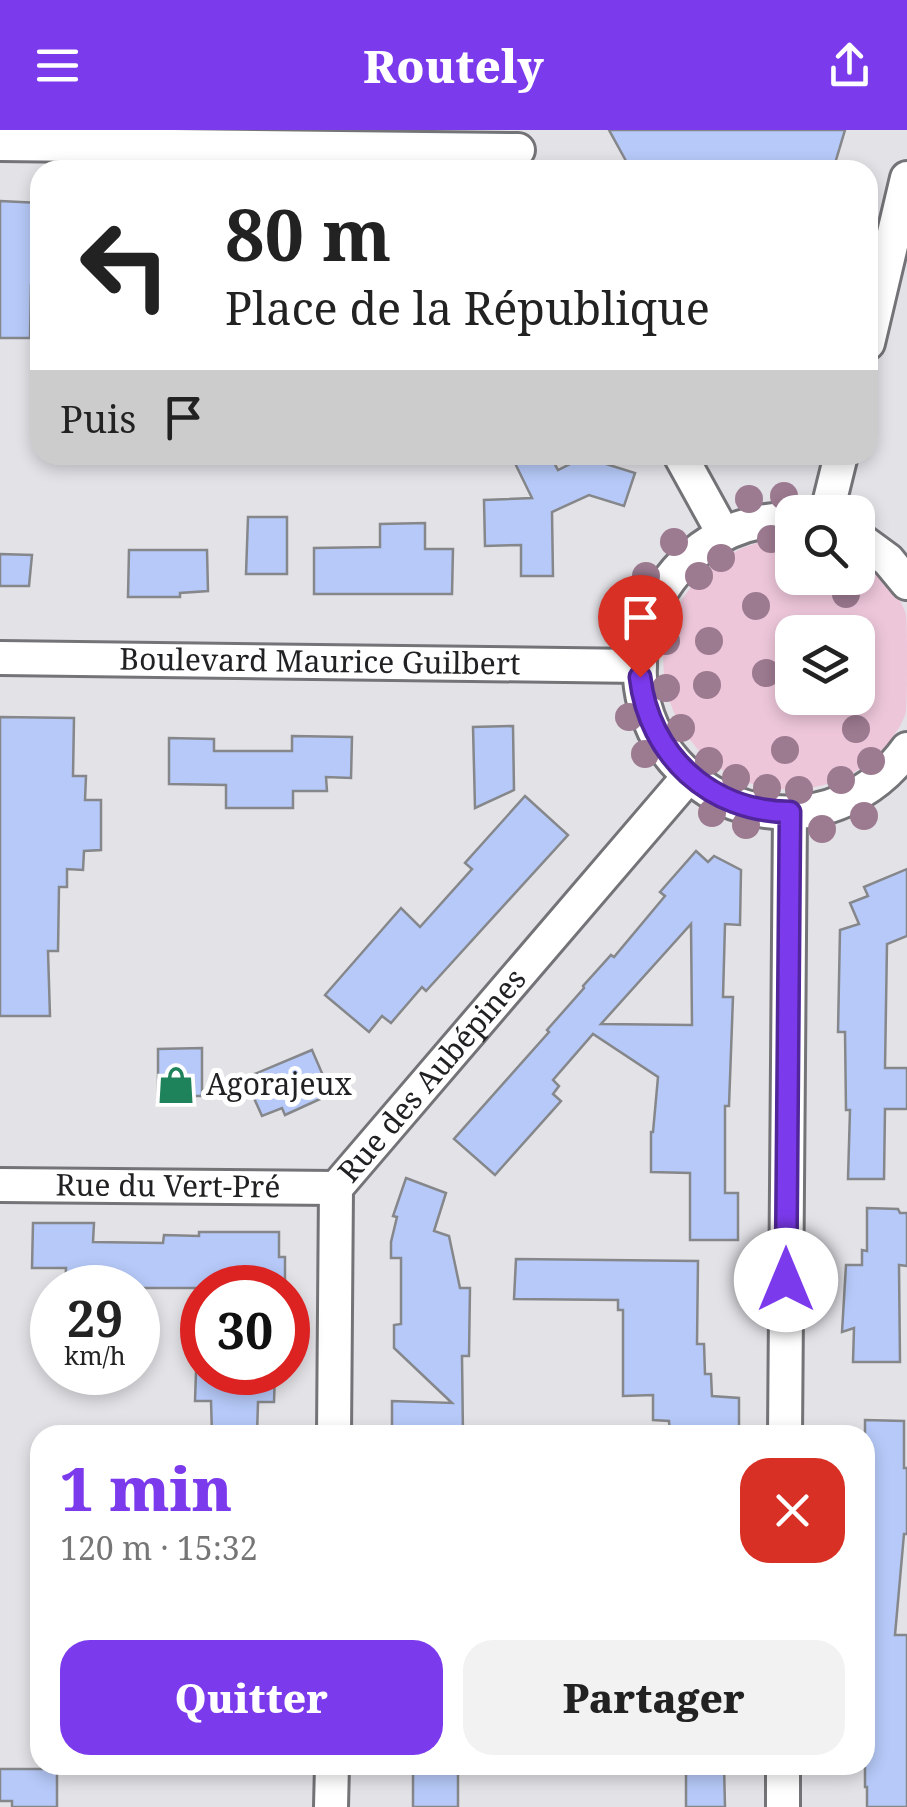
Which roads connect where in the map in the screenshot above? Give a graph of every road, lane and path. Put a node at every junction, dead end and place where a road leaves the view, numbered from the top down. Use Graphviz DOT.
graph roads {
  1 [pos="0,144"];
  2 [pos="518,150"];
  3 [pos="907,178"];
  4 [pos="878,301"];
  5 [pos="685,465"];
  6 [pos="839,465"];
  7 [pos="831,495"];
  8 [pos="775,520"];
  9 [pos="723,534"];
  10 [pos="875,550"];
  11 [pos="907,583"];
  12 [pos="0,658"];
  13 [pos="640,666"];
  14 [pos="901,771"];
  15 [pos="689,776"];
  16 [pos="790,812"];
  17 [pos="0,1185"];
  18 [pos="336,1188"];
  19 [pos="334,1425"];
  20 [pos="785,1425"];
  21 [pos="332,1775"];
  22 [pos="783,1775"];
  23 [pos="332,1807"];
  24 [pos="783,1807"];
  1 -- 2 [label="street"];
  3 -- 4 [label="street"];
  5 -- 9 [label="street"];
  6 -- 7 [label="street"];
  8 -- 9 [label="street"];
  9 -- 13 [label="street"];
  10 -- 11 [label="street"];
  12 -- 13 [label="street, Boulevard Maurice Guilbert"];
  13 -- 15 [label="street"];
  14 -- 16 [label="street"];
  15 -- 16 [label="street"];
  15 -- 18 [label="street, Rue des Aubépines"];
  16 -- 20 [label="street"];
  17 -- 18 [label="street, Rue du Vert-Pré"];
  18 -- 19 [label="street, Rue des Aubépines"];
  21 -- 23 [label="street"];
  22 -- 24 [label="street"];
}
